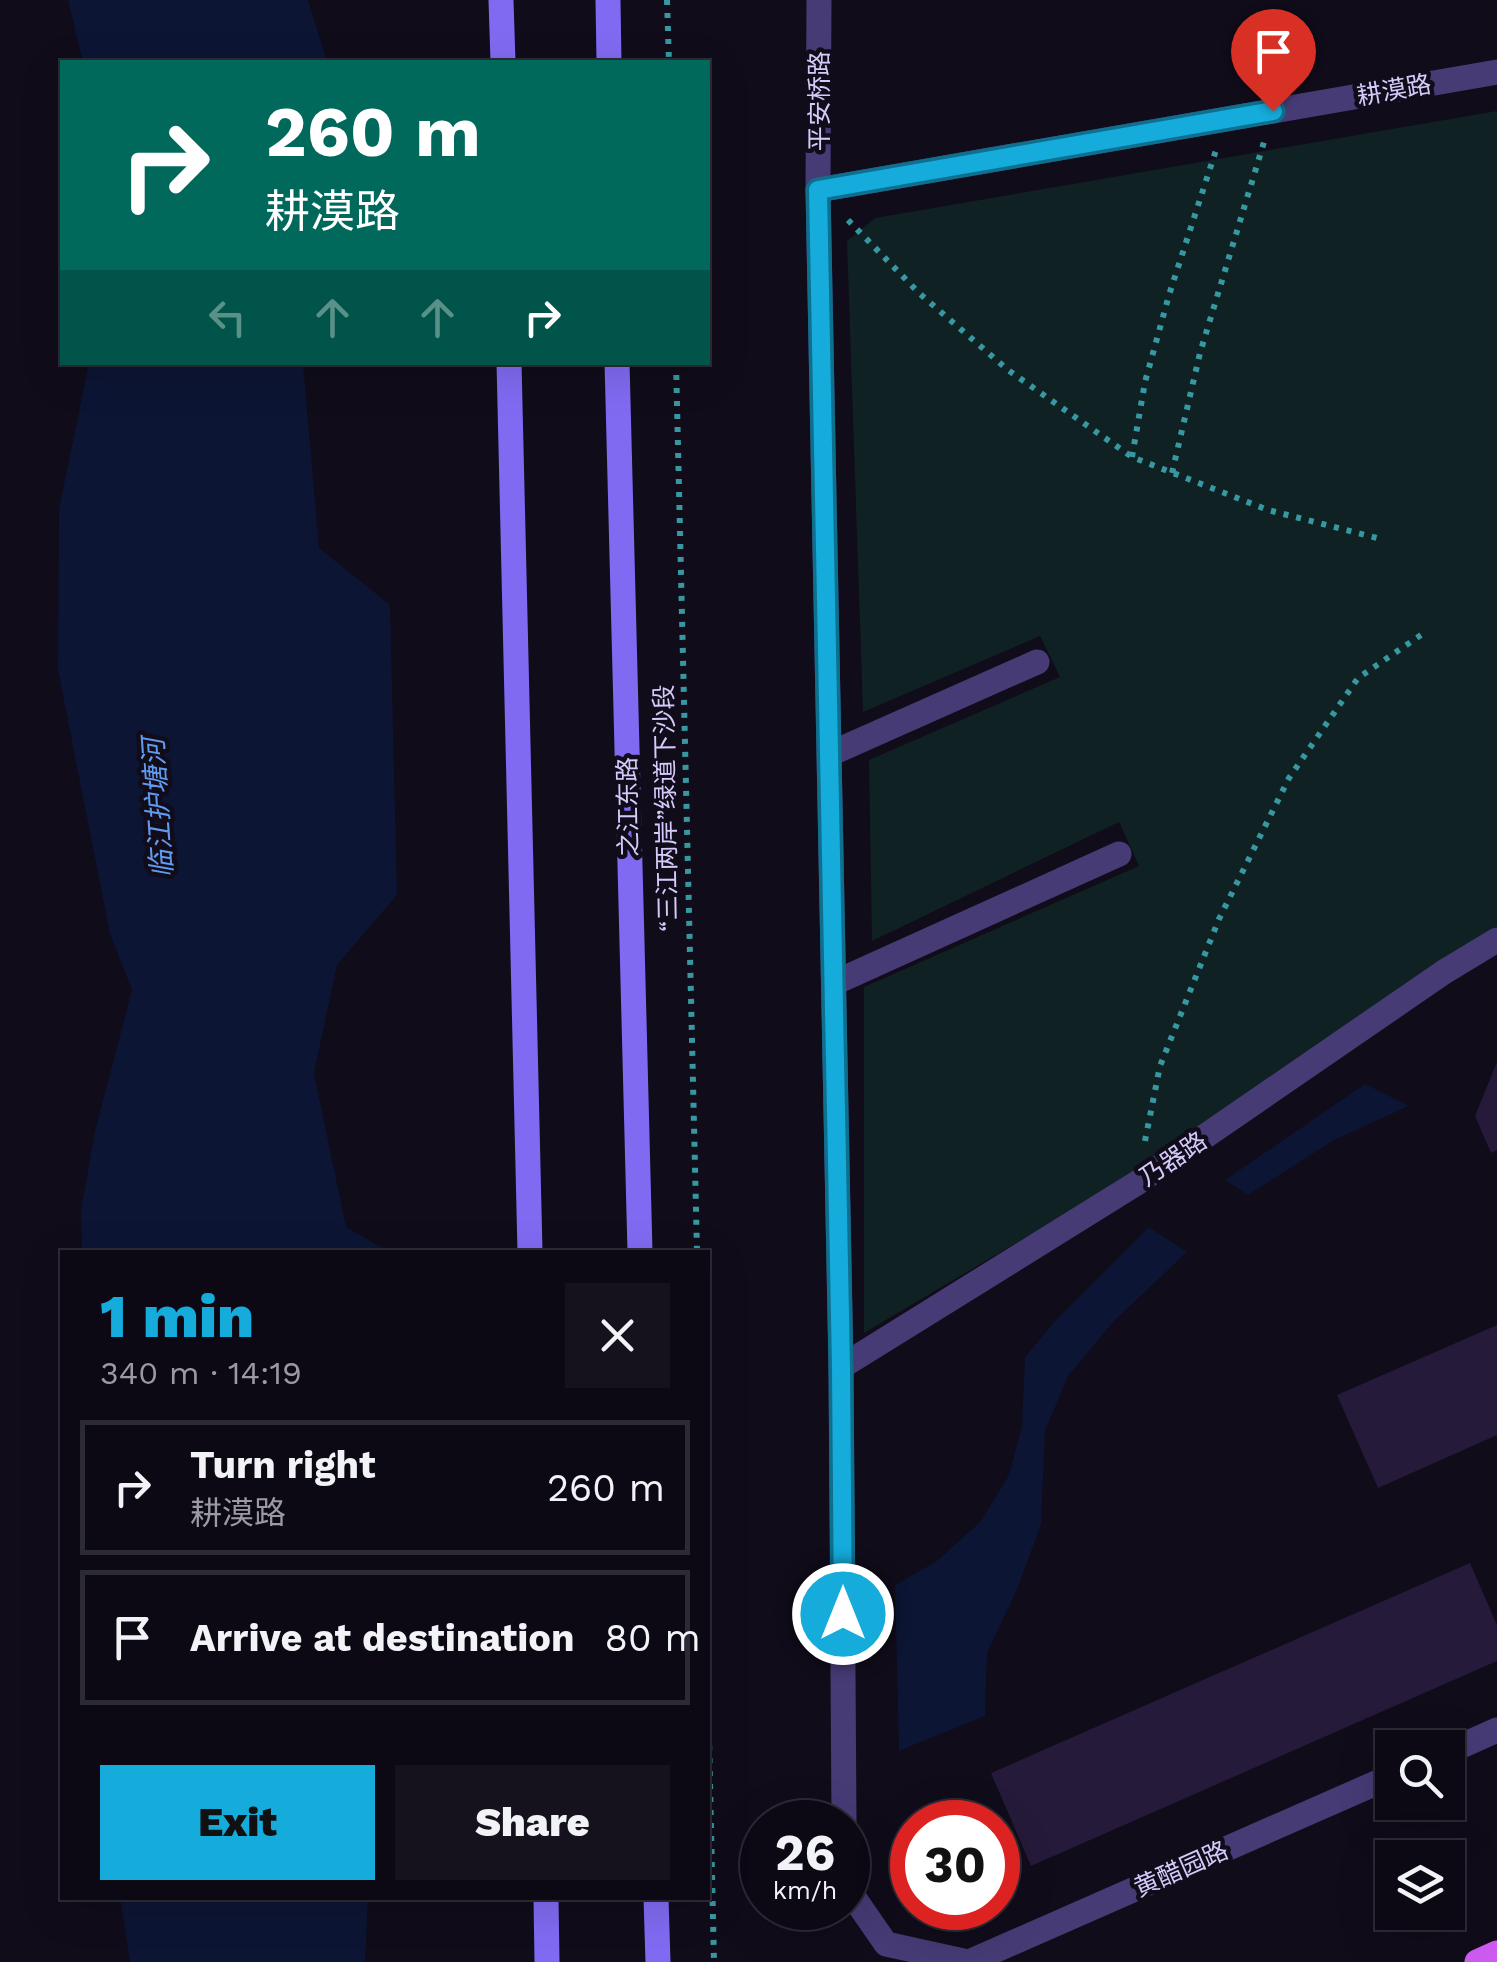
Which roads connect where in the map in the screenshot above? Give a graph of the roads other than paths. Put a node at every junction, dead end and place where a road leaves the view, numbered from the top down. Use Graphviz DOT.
graph roads {
  1 [pos="501,0"];
  2 [pos="608,0"];
  3 [pos="820,0"];
  4 [pos="503,60"];
  5 [pos="610,60"];
  6 [pos="1497,72"];
  7 [pos="818,190"];
  8 [pos="509,365"];
  9 [pos="617,365"];
  10 [pos="1037,662"];
  11 [pos="830,754"];
  12 [pos="1119,854"];
  13 [pos="1497,940"];
  14 [pos="834,983"];
  15 [pos="530,1250"];
  16 [pos="640,1250"];
  17 [pos="841,1367"];
  18 [pos="1497,1730"];
  19 [pos="1465,1744"];
  20 [pos="1375,1783"];
  21 [pos="844,1800"];
  22 [pos="546,1900"];
  23 [pos="656,1900"];
  24 [pos="870,1921"];
  25 [pos="1497,1953"];
  26 [pos="547,1962"];
  27 [pos="658,1962"];
  28 [pos="969,1962"];
  29 [pos="1477,1962"];
  1 -- 4 [label="main road"];
  2 -- 5 [label="main road"];
  3 -- 7 [label="street, 平安桥路"];
  6 -- 7 [label="street, 耕漠路"];
  7 -- 11 [label="street, 平安桥路"];
  8 -- 15 [label="main road"];
  9 -- 16 [label="main road, 之江东路"];
  10 -- 11 [label="street"];
  11 -- 14 [label="street, 平安桥路"];
  12 -- 14 [label="street"];
  13 -- 17 [label="street, 乃器路"];
  14 -- 17 [label="street, 平安桥路"];
  17 -- 21 [label="street, 平安桥路"];
  18 -- 19 [label="street"];
  20 -- 28 [label="street, 黄醋园路"];
  22 -- 26 [label="main road"];
  23 -- 27 [label="main road"];
  24 -- 28 [label="street, 黄醋园路"];
  25 -- 29 [label="main road"];
}
